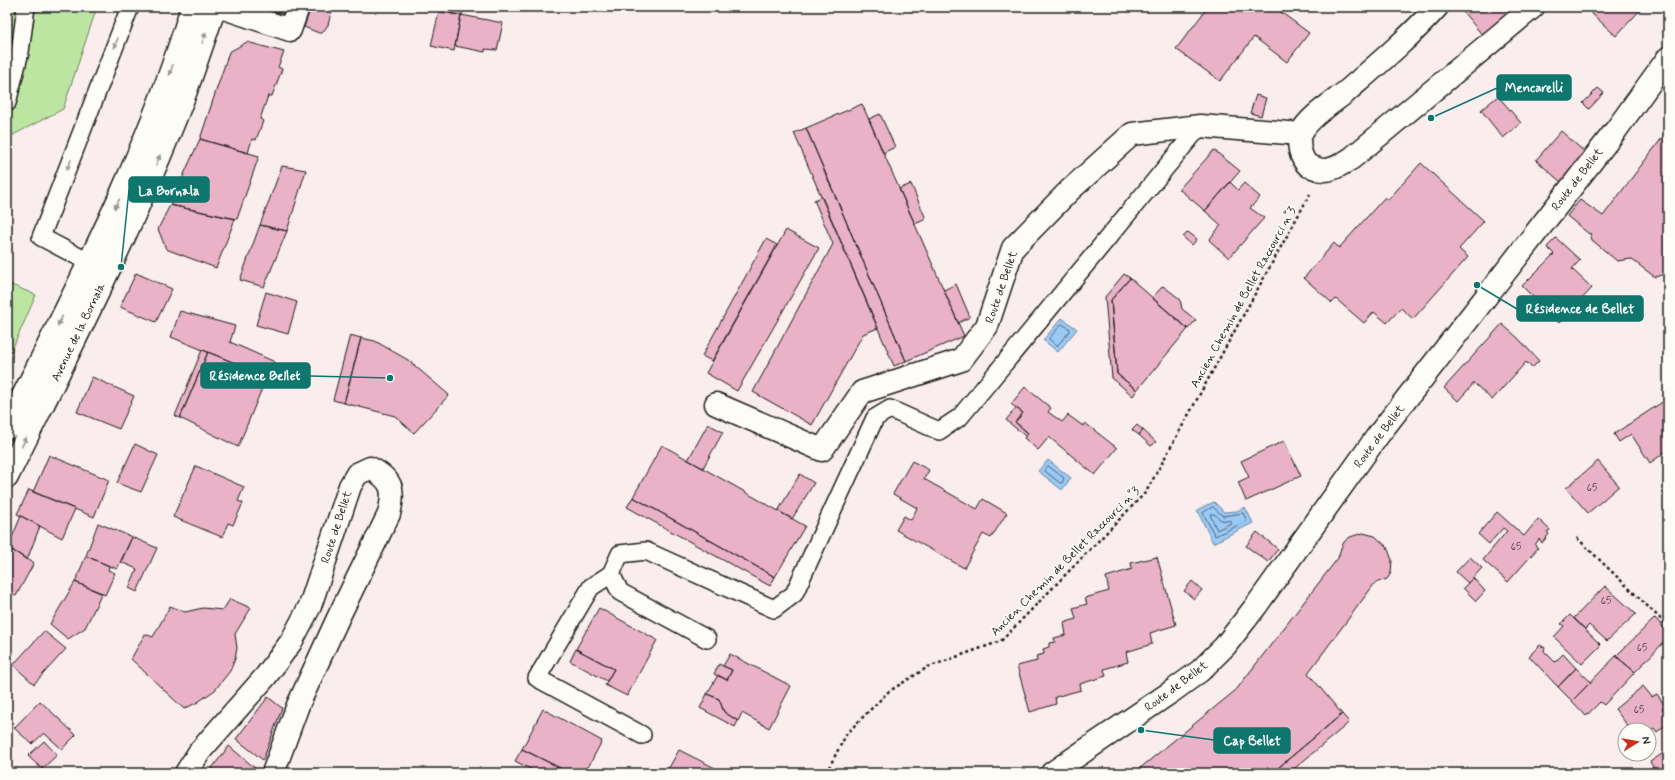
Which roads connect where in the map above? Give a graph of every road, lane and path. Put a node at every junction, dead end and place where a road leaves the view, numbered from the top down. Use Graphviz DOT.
graph roads {
  1 [pos="26,7"];
  2 [pos="130,7"];
  3 [pos="192,7"];
  4 [pos="215,7"];
  5 [pos="221,7"];
  6 [pos="298,7"];
  7 [pos="1437,7"];
  8 [pos="1533,7"];
  9 [pos="1668,58"];
  10 [pos="7,103"];
  11 [pos="1200,126"];
  12 [pos="1301,134"];
  13 [pos="1322,170"];
  14 [pos="98,267"];
  15 [pos="716,404"];
  16 [pos="7,428"];
  17 [pos="7,476"];
  18 [pos="1577,538"];
  19 [pos="611,574"];
  20 [pos="1668,626"];
  21 [pos="707,639"];
  22 [pos="642,735"];
  23 [pos="186,773"];
  24 [pos="273,773"];
  25 [pos="826,773"];
  26 [pos="1052,773"];
  1 -- 10 [label="lane"];
  2 -- 14 [label="lane, one-way"];
  3 -- 14 [label="street, Avenue de la Bornala, one-way"];
  14 -- 4 [label="street, Avenue de la Bornala, one-way"];
  5 -- 6 [label="street"];
  7 -- 12 [label="street"];
  8 -- 13 [label="street"];
  9 -- 26 [label="street, Route de Bellet"];
  11 -- 12 [label="street, Route de Bellet"];
  11 -- 15 [label="street, Route de Bellet"];
  11 -- 19 [label="lane"];
  12 -- 13 [label="street"];
  13 -- 25 [label="path, Ancien Chemin de Bellet Raccourci n°3"];
  14 -- 16 [label="street, Avenue de la Bornala, one-way"];
  17 -- 14 [label="street, Avenue de la Bornala, one-way"];
  18 -- 20 [label="path"];
  19 -- 21 [label="lane"];
  19 -- 22 [label="lane"];
  23 -- 24 [label="street, Route de Bellet"];
}
